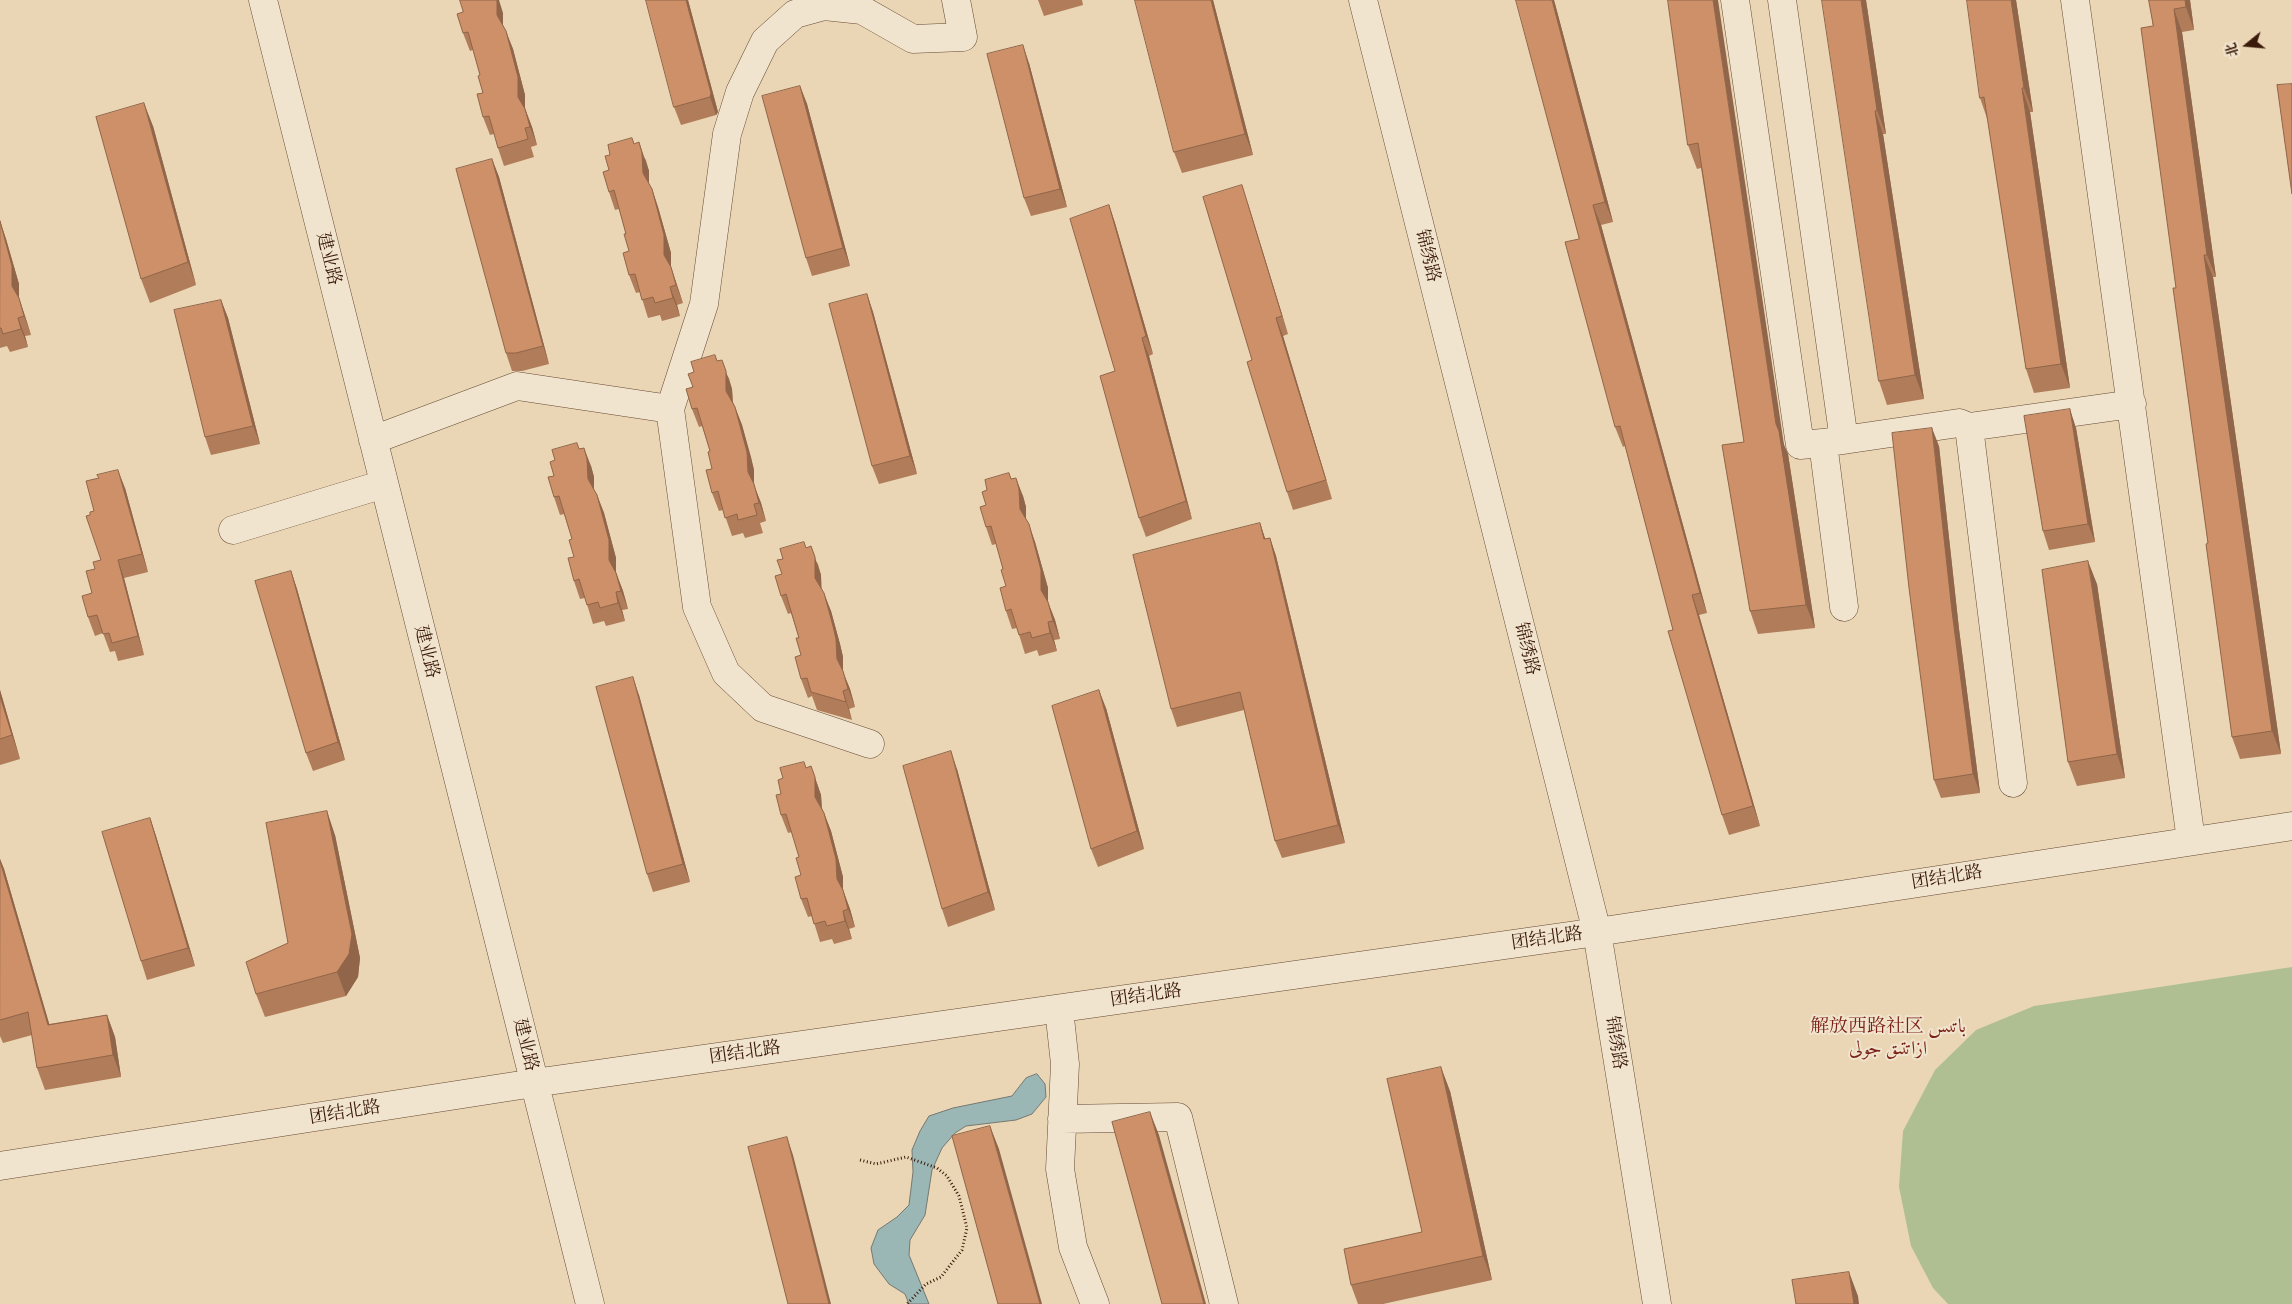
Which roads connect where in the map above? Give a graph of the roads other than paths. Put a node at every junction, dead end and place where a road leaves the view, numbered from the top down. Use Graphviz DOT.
graph roads {
  1 [pos="263,0"];
  2 [pos="956,0"];
  3 [pos="1363,0"];
  4 [pos="1735,0"];
  5 [pos="1782,0"];
  6 [pos="2075,0"];
  7 [pos="2132,404"];
  8 [pos="670,409"];
  9 [pos="1969,427"];
  10 [pos="373,440"];
  11 [pos="1833,441"];
  12 [pos="384,484"];
  13 [pos="233,530"];
  14 [pos="1844,607"];
  15 [pos="870,744"];
  16 [pos="2013,783"];
  17 [pos="2292,826"];
  18 [pos="2191,840"];
  19 [pos="1597,932"];
  20 [pos="1060,1009"];
  21 [pos="534,1083"];
  22 [pos="1062,1119"];
  23 [pos="0,1166"];
  24 [pos="590,1304"];
  25 [pos="1094,1304"];
  26 [pos="1224,1304"];
  27 [pos="1657,1304"];
  1 -- 10 [label="street, 建业路"];
  2 -- 8 [label="street"];
  3 -- 19 [label="street, 锦绣路"];
  4 -- 11 [label="street"];
  5 -- 11 [label="street"];
  6 -- 7 [label="street"];
  7 -- 9 [label="street"];
  7 -- 18 [label="street"];
  8 -- 10 [label="street"];
  8 -- 15 [label="street"];
  9 -- 11 [label="street"];
  9 -- 16 [label="street"];
  10 -- 12 [label="street, 建业路"];
  11 -- 14 [label="street"];
  12 -- 13 [label="street"];
  12 -- 21 [label="street, 建业路"];
  17 -- 18 [label="street, 团结北路"];
  18 -- 19 [label="street, 团结北路"];
  19 -- 20 [label="street, 团结北路"];
  19 -- 27 [label="street, 锦绣路"];
  20 -- 21 [label="street, 团结北路"];
  20 -- 22 [label="street"];
  21 -- 23 [label="street, 团结北路"];
  21 -- 24 [label="street, 建业路"];
  22 -- 25 [label="street"];
  22 -- 26 [label="street"];
}
